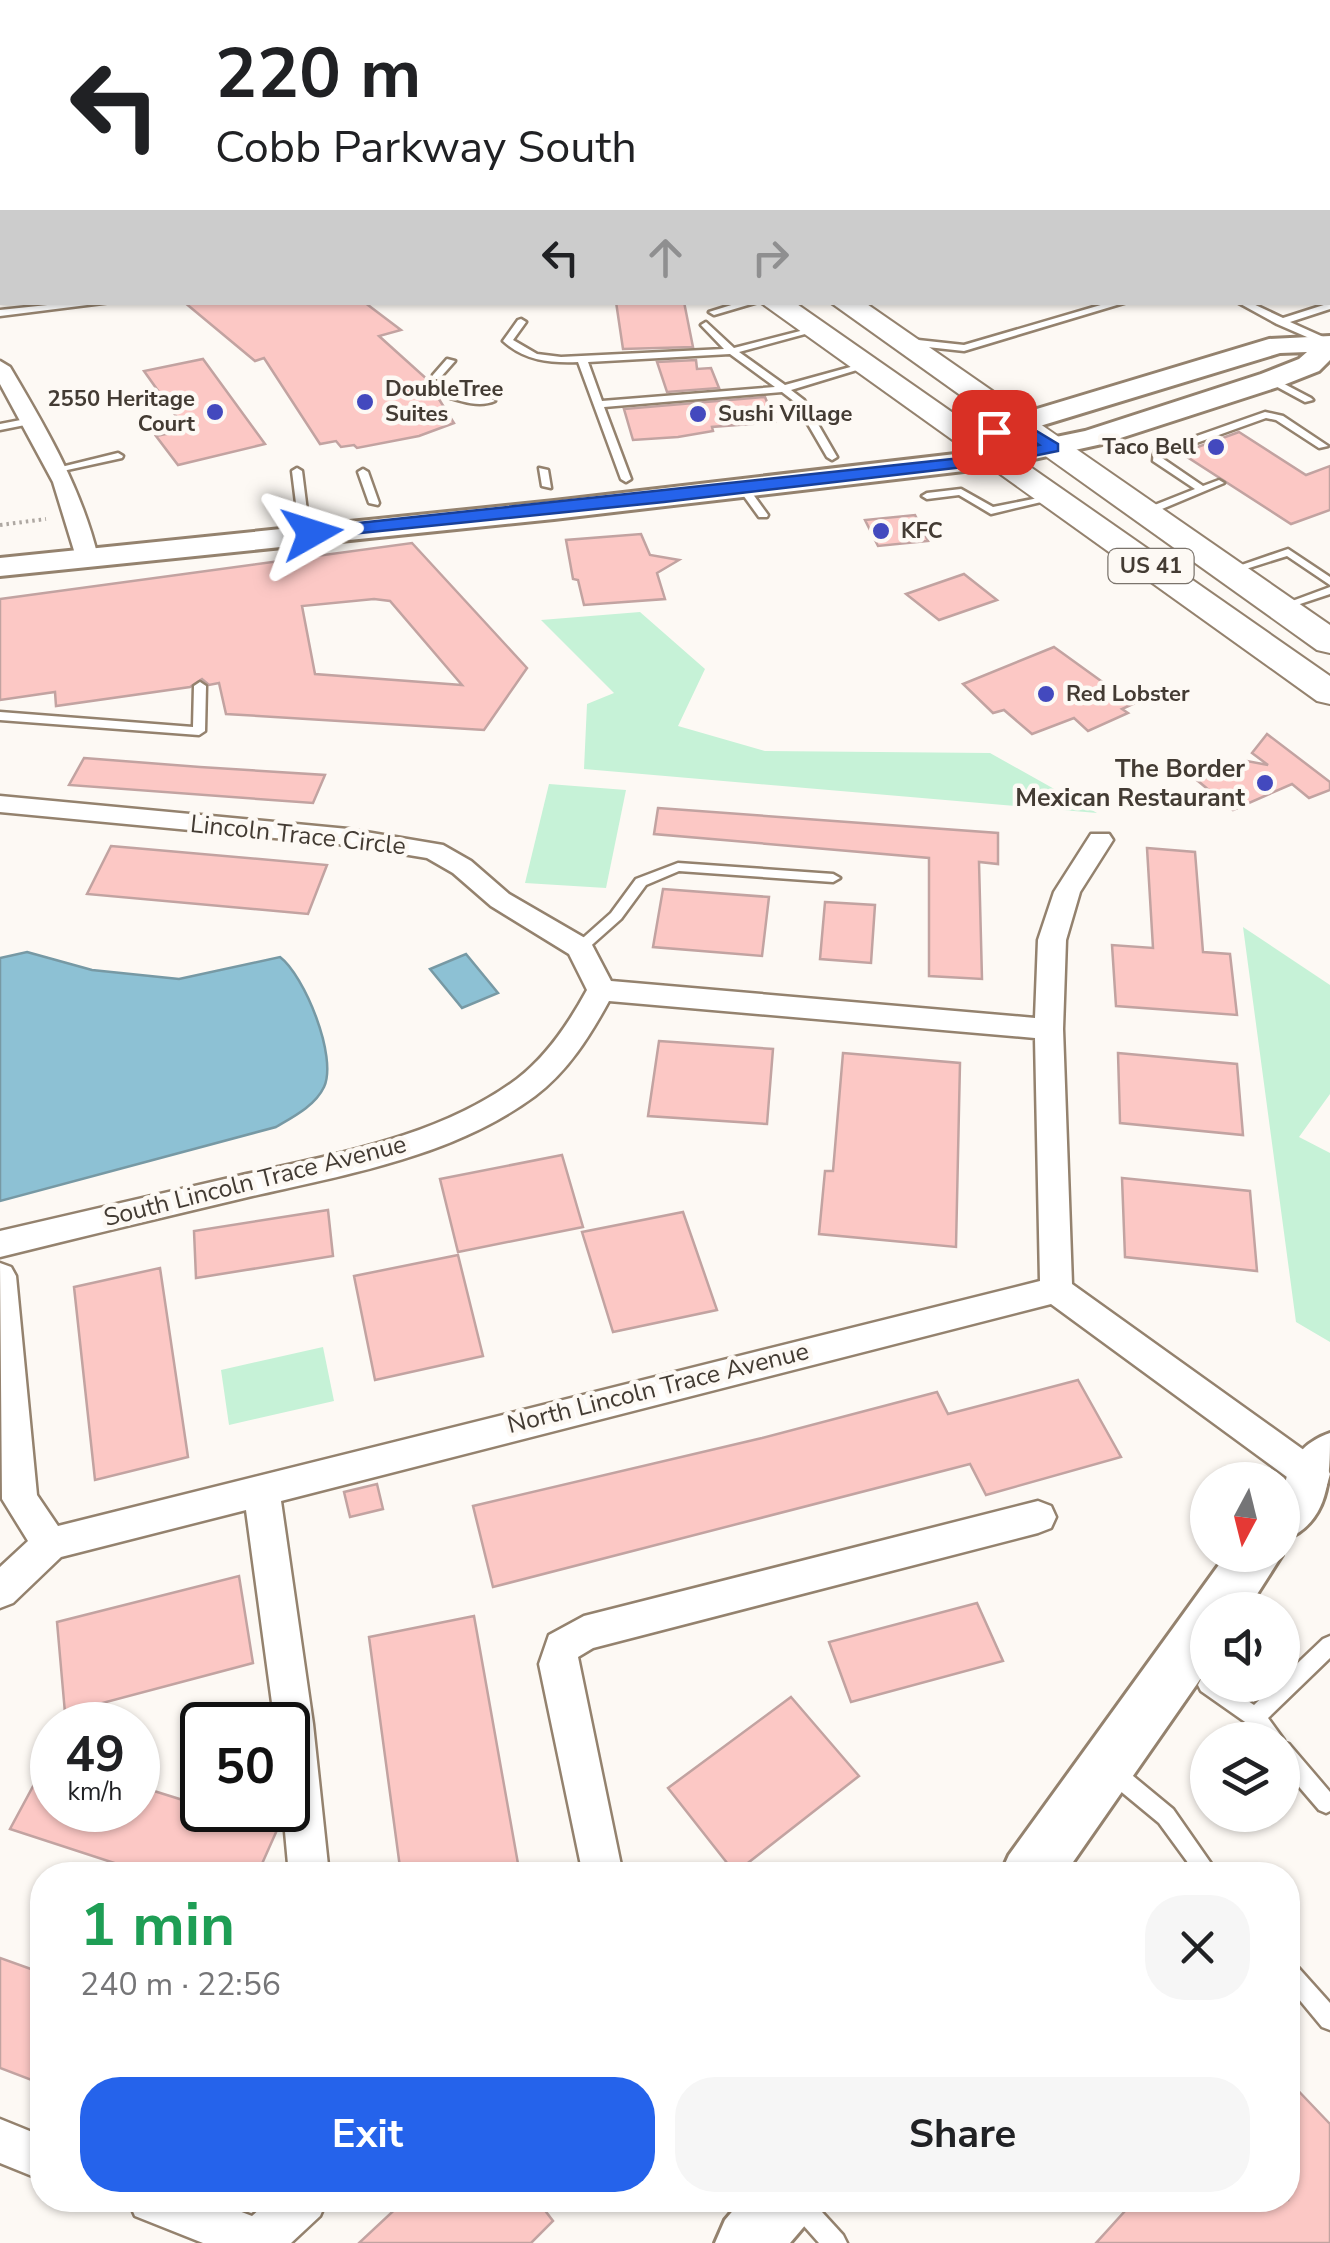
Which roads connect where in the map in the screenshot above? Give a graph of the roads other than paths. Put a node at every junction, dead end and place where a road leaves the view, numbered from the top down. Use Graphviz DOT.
graph roads {
  1 [pos="79,305"];
  2 [pos="742,305"];
  3 [pos="778,305"];
  4 [pos="1114,305"];
  5 [pos="1247,305"];
  6 [pos="855,306"];
  7 [pos="1330,306"];
  8 [pos="714,312"];
  9 [pos="0,313"];
  10 [pos="521,322"];
  11 [pos="1280,322"];
  12 [pos="706,325"];
  13 [pos="813,330"];
  14 [pos="969,332"];
  15 [pos="896,339"];
  16 [pos="985,342"];
  17 [pos="1330,344"];
  18 [pos="964,348"];
  19 [pos="732,350"];
  20 [pos="582,359"];
  21 [pos="450,361"];
  22 [pos="865,366"];
  23 [pos="0,367"];
  24 [pos="948,376"];
  25 [pos="436,378"];
  26 [pos="1272,380"];
  27 [pos="783,389"];
  28 [pos="448,394"];
  29 [pos="1308,400"];
  30 [pos="490,402"];
  31 [pos="601,404"];
  32 [pos="31,421"];
  33 [pos="1020,426"];
  34 [pos="0,427"];
  35 [pos="969,438"];
  36 [pos="1323,446"];
  37 [pos="1053,447"];
  38 [pos="118,456"];
  39 [pos="832,457"];
  40 [pos="998,458"];
  41 [pos="58,468"];
  42 [pos="296,471"];
  43 [pos="363,472"];
  44 [pos="626,478"];
  45 [pos="1219,484"];
  46 [pos="743,488"];
  47 [pos="1203,490"];
  48 [pos="927,496"];
  49 [pos="1054,498"];
  50 [pos="374,503"];
  51 [pos="302,510"];
  52 [pos="1146,512"];
  53 [pos="763,515"];
  54 [pos="0,541"];
  55 [pos="84,545"];
  56 [pos="0,566"];
  57 [pos="1230,571"];
  58 [pos="1330,582"];
  59 [pos="1330,590"];
  60 [pos="1282,607"];
  61 [pos="1330,642"];
  62 [pos="200,686"];
  63 [pos="1330,692"];
  64 [pos="0,716"];
  65 [pos="0,804"];
  66 [pos="1100,840"];
  67 [pos="833,878"];
  68 [pos="580,948"];
  69 [pos="601,990"];
  70 [pos="1049,1029"];
  71 [pos="0,1244"];
  72 [pos="0,1276"];
  73 [pos="1056,1290"];
  74 [pos="1322,1465"];
  75 [pos="261,1488"];
  76 [pos="1300,1495"];
  77 [pos="1038,1516"];
  78 [pos="50,1544"];
  79 [pos="0,1591"];
  80 [pos="1330,1645"];
  81 [pos="1190,1675"];
  82 [pos="1239,1702"];
  83 [pos="1255,1717"];
  84 [pos="1259,1722"];
  85 [pos="1106,1767"];
  86 [pos="1300,1772"];
  87 [pos="1326,1803"];
  88 [pos="307,1862"];
  89 [pos="601,1862"];
  90 [pos="1038,1862"];
  91 [pos="1200,1862"];
  92 [pos="1300,1985"];
  93 [pos="1330,2019"];
  94 [pos="0,2142"];
  95 [pos="30,2153"];
  96 [pos="182,2212"];
  97 [pos="291,2212"];
  98 [pos="774,2212"];
  99 [pos="807,2212"];
  100 [pos="258,2242"];
  101 [pos="748,2243"];
  102 [pos="834,2243"];
  1 -- 9 [label="lane"];
  2 -- 8 [label="lane"];
  3 -- 13 [label="main road, US 41"];
  4 -- 16 [label="lane"];
  5 -- 11 [label="lane"];
  6 -- 15 [label="main road, US 41"];
  7 -- 11 [label="lane"];
  10 -- 20 [label="lane"];
  11 -- 17 [label="lane"];
  12 -- 19 [label="lane"];
  13 -- 19 [label="lane"];
  13 -- 22 [label="main road, US 41"];
  14 -- 16 [label="lane"];
  15 -- 18 [label="lane"];
  15 -- 24 [label="main road, US 41"];
  16 -- 18 [label="lane"];
  17 -- 26 [label="main road"];
  17 -- 33 [label="main road"];
  18 -- 24 [label="lane"];
  19 -- 20 [label="lane"];
  19 -- 27 [label="lane"];
  20 -- 31 [label="lane"];
  21 -- 25 [label="lane"];
  22 -- 27 [label="lane"];
  22 -- 35 [label="main road, US 41"];
  23 -- 32 [label="street"];
  24 -- 33 [label="main road, US 41"];
  26 -- 29 [label="lane"];
  26 -- 37 [label="main road"];
  27 -- 31 [label="lane"];
  27 -- 39 [label="lane"];
  28 -- 30 [label="lane"];
  31 -- 44 [label="lane"];
  32 -- 34 [label="lane"];
  32 -- 41 [label="street"];
  33 -- 35 [label="main road"];
  33 -- 37 [label="main road, US 41"];
  35 -- 39 [label="main road"];
  35 -- 40 [label="main road, US 41"];
  36 -- 47 [label="lane"];
  37 -- 40 [label="main road"];
  37 -- 52 [label="main road, US 41"];
  38 -- 41 [label="lane"];
  39 -- 44 [label="main road"];
  40 -- 46 [label="main road"];
  40 -- 49 [label="main road, US 41"];
  41 -- 55 [label="street"];
  42 -- 51 [label="lane"];
  43 -- 50 [label="lane"];
  44 -- 50 [label="main road"];
  45 -- 47 [label="lane"];
  46 -- 53 [label="lane"];
  46 -- 55 [label="main road"];
  47 -- 52 [label="lane"];
  48 -- 49 [label="lane"];
  49 -- 63 [label="main road, US 41"];
  50 -- 51 [label="main road"];
  51 -- 55 [label="main road"];
  52 -- 57 [label="main road, US 41"];
  54 -- 55 [label="main road"];
  55 -- 56 [label="main road"];
  57 -- 58 [label="lane"];
  57 -- 60 [label="main road, US 41"];
  59 -- 60 [label="lane"];
  60 -- 61 [label="main road, US 41"];
  62 -- 64 [label="lane"];
  65 -- 68 [label="street, Lincoln Trace Circle"];
  66 -- 70 [label="street"];
  67 -- 68 [label="lane"];
  68 -- 69 [label="street"];
  69 -- 70 [label="street"];
  69 -- 71 [label="street, South Lincoln Trace Avenue"];
  70 -- 73 [label="street"];
  72 -- 78 [label="street"];
  73 -- 74 [label="street"];
  73 -- 75 [label="street, North Lincoln Trace Avenue"];
  74 -- 76 [label="main road"];
  75 -- 78 [label="street, North Lincoln Trace Avenue"];
  75 -- 88 [label="street"];
  77 -- 89 [label="street"];
  78 -- 79 [label="street, North Lincoln Trace Avenue"];
  80 -- 83 [label="lane"];
  81 -- 85 [label="main road"];
  82 -- 83 [label="lane"];
  83 -- 84 [label="lane"];
  85 -- 90 [label="main road"];
  85 -- 91 [label="lane"];
  86 -- 87 [label="lane"];
  92 -- 93 [label="lane"];
  94 -- 95 [label="street"];
  96 -- 100 [label="street"];
  97 -- 100 [label="street"];
  98 -- 101 [label="main road"];
  99 -- 102 [label="lane"];
}
